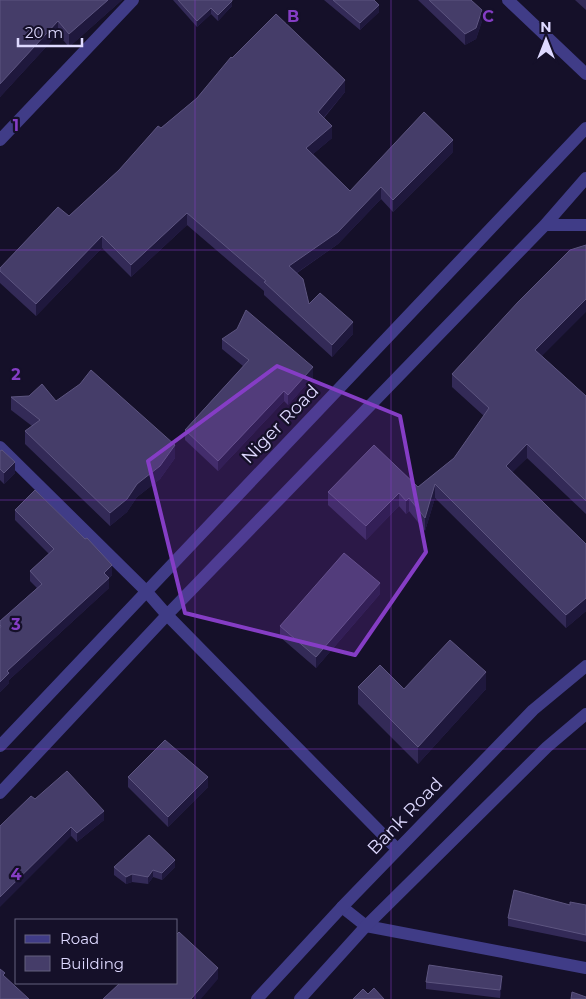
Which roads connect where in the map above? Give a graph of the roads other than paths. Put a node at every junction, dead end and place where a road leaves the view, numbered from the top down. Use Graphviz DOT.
graph roads {
  1 [pos="133,0"];
  2 [pos="508,0"];
  3 [pos="586,74"];
  4 [pos="585,131"];
  5 [pos="0,140"];
  6 [pos="586,178"];
  7 [pos="544,225"];
  8 [pos="586,225"];
  9 [pos="0,448"];
  10 [pos="146,591"];
  11 [pos="167,615"];
  12 [pos="586,666"];
  13 [pos="586,714"];
  14 [pos="0,746"];
  15 [pos="0,793"];
  16 [pos="397,849"];
  17 [pos="342,907"];
  18 [pos="366,926"];
  19 [pos="586,968"];
  20 [pos="257,999"];
  21 [pos="300,999"];
  1 -- 5 [label="street"];
  2 -- 3 [label="street"];
  4 -- 10 [label="street, Niger Road"];
  6 -- 7 [label="street"];
  7 -- 8 [label="street"];
  7 -- 11 [label="street"];
  9 -- 10 [label="street"];
  10 -- 11 [label="street"];
  10 -- 14 [label="street, Niger Road"];
  11 -- 15 [label="street"];
  11 -- 16 [label="street"];
  12 -- 16 [label="street, Bank Road"];
  13 -- 18 [label="street"];
  16 -- 17 [label="street, Bank Road"];
  17 -- 18 [label="street"];
  17 -- 20 [label="street, Bank Road"];
  18 -- 19 [label="street"];
  18 -- 21 [label="street"];
}
